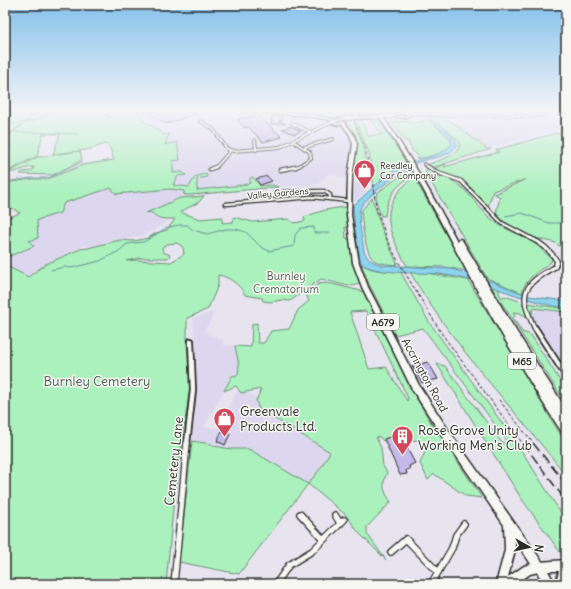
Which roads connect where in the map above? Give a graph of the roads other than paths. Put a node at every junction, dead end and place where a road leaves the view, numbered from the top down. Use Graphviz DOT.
graph roads {
  1 [pos="219,138"];
  2 [pos="298,138"];
  3 [pos="353,138"];
  4 [pos="397,138"];
  5 [pos="398,138"];
  6 [pos="333,139"];
  7 [pos="255,140"];
  8 [pos="293,141"];
  9 [pos="305,147"];
  10 [pos="231,150"];
  11 [pos="256,150"];
  12 [pos="411,158"];
  13 [pos="425,165"];
  14 [pos="210,169"];
  15 [pos="280,170"];
  16 [pos="284,192"];
  17 [pos="330,199"];
  18 [pos="349,201"];
  19 [pos="226,204"];
  20 [pos="484,290"];
  21 [pos="5,315"];
  22 [pos="5,325"];
  23 [pos="191,341"];
  24 [pos="566,376"];
  25 [pos="566,417"];
  26 [pos="566,431"];
  27 [pos="300,514"];
  28 [pos="335,515"];
  29 [pos="464,524"];
  30 [pos="509,525"];
  31 [pos="323,539"];
  32 [pos="391,552"];
  33 [pos="566,565"];
  34 [pos="538,567"];
  35 [pos="438,572"];
  36 [pos="174,584"];
  37 [pos="276,584"];
  38 [pos="431,584"];
  39 [pos="501,584"];
  40 [pos="507,584"];
  41 [pos="550,584"];
  42 [pos="561,584"];
  1 -- 10 [label="street"];
  2 -- 8 [label="street"];
  3 -- 18 [label="main road, Accrington Road / A679"];
  4 -- 12 [label="highway, M65"];
  5 -- 12 [label="highway, M65"];
  6 -- 9 [label="street"];
  7 -- 11 [label="street"];
  8 -- 9 [label="street"];
  8 -- 11 [label="street"];
  9 -- 15 [label="street"];
  10 -- 11 [label="street"];
  10 -- 14 [label="street"];
  12 -- 20 [label="highway, M65"];
  13 -- 24 [label="street"];
  16 -- 17 [label="street, Valley Gardens"];
  17 -- 18 [label="street, Valley Gardens"];
  17 -- 19 [label="street, Valley Gardens"];
  18 -- 30 [label="main road, Accrington Road / A679"];
  20 -- 25 [label="highway, M65"];
  20 -- 26 [label="highway, M65"];
  21 -- 22 [label="street"];
  23 -- 36 [label="street, Cemetery Lane"];
  27 -- 31 [label="street"];
  28 -- 31 [label="street"];
  29 -- 35 [label="street"];
  30 -- 34 [label="main road, Accrington Road / A679"];
  30 -- 39 [label="main road"];
  31 -- 37 [label="street"];
  32 -- 35 [label="street"];
  33 -- 34 [label="main road"];
  33 -- 42 [label="main road"];
  34 -- 40 [label="main road"];
  34 -- 41 [label="main road, Accrington Road / A679"];
  35 -- 38 [label="street"];
}
